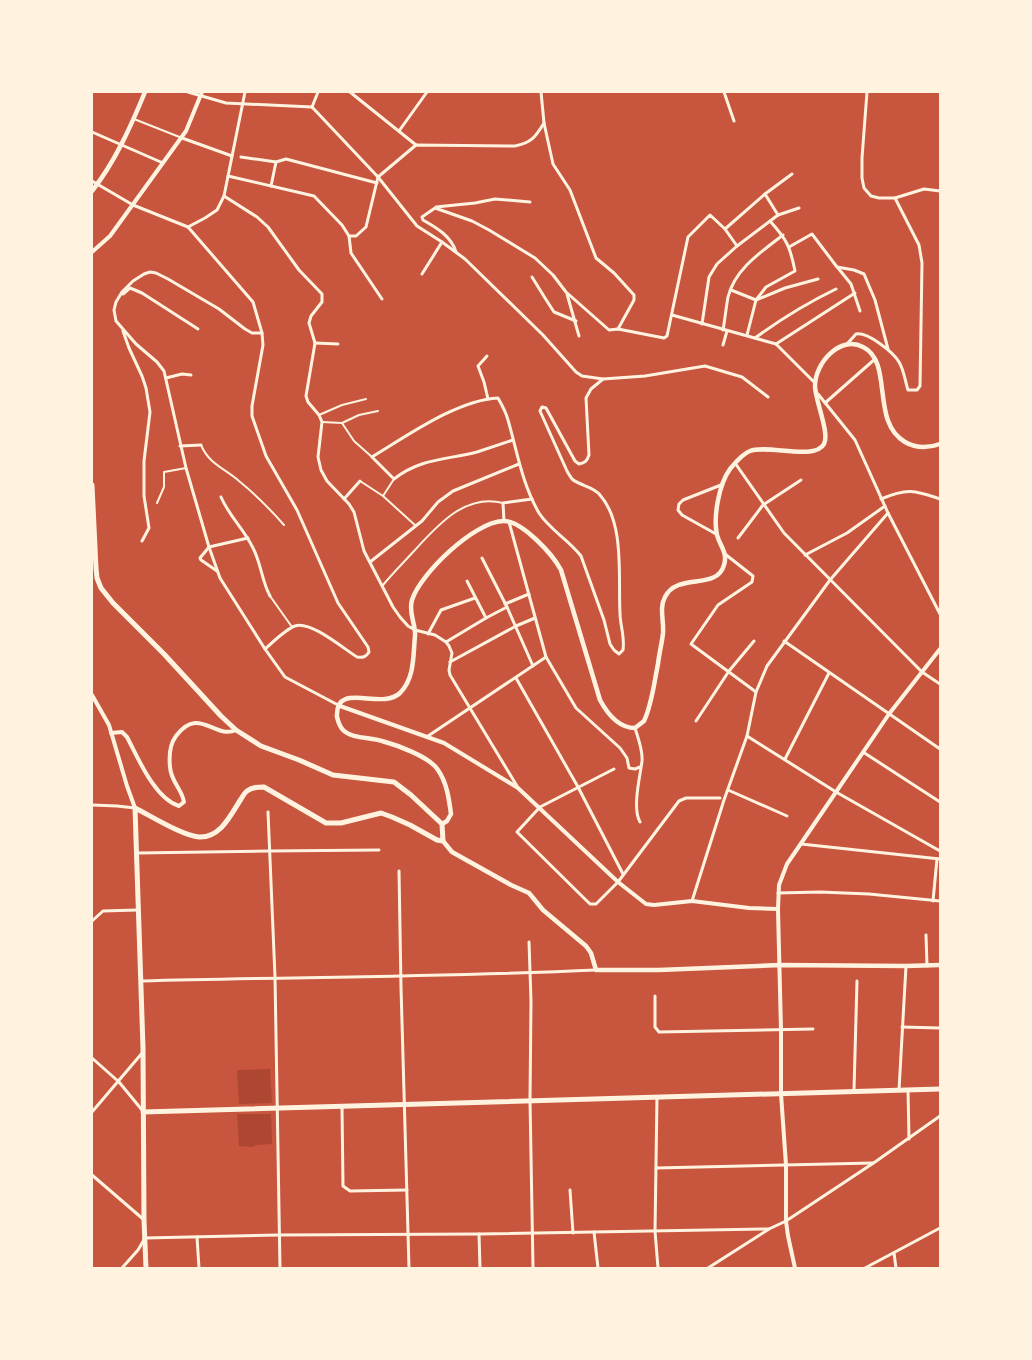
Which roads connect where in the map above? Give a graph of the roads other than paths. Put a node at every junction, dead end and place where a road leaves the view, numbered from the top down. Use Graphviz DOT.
graph roads {
  1 [pos="145,92"];
  2 [pos="188,92"];
  3 [pos="245,92"];
  4 [pos="318,92"];
  5 [pos="350,92"];
  6 [pos="427,92"];
  7 [pos="541,92"];
  8 [pos="724,92"];
  9 [pos="867,92"];
  10 [pos="202,94"];
  11 [pos="243,105"];
  12 [pos="312,107"];
  13 [pos="134,118"];
  14 [pos="734,122"];
  15 [pos="544,123"];
  16 [pos="399,131"];
  17 [pos="92,132"];
  18 [pos="182,138"];
  19 [pos="121,144"];
  20 [pos="416,145"];
  21 [pos="232,156"];
  22 [pos="241,157"];
  23 [pos="163,162"];
  24 [pos="276,162"];
  25 [pos="792,174"];
  26 [pos="228,176"];
  27 [pos="378,177"];
  28 [pos="94,183"];
  29 [pos="377,183"];
  30 [pos="271,186"];
  31 [pos="92,190"];
  32 [pos="940,191"];
  33 [pos="765,194"];
  34 [pos="224,196"];
  35 [pos="895,198"];
  36 [pos="530,202"];
  37 [pos="133,205"];
  38 [pos="435,208"];
  39 [pos="799,208"];
  40 [pos="778,215"];
  41 [pos="770,221"];
  42 [pos="188,227"];
  43 [pos="725,229"];
  44 [pos="783,235"];
  45 [pos="349,236"];
  46 [pos="442,242"];
  47 [pos="737,246"];
  48 [pos="789,247"];
  49 [pos="92,252"];
  50 [pos="456,253"];
  51 [pos="837,267"];
  52 [pos="422,274"];
  53 [pos="532,277"];
  54 [pos="818,279"];
  55 [pos="836,289"];
  56 [pos="731,290"];
  57 [pos="566,292"];
  58 [pos="855,292"];
  59 [pos="120,296"];
  60 [pos="382,299"];
  61 [pos="756,300"];
  62 [pos="860,311"];
  63 [pos="672,315"];
  64 [pos="576,321"];
  65 [pos="702,324"];
  66 [pos="123,329"];
  67 [pos="198,329"];
  68 [pos="618,329"];
  69 [pos="725,330"];
  70 [pos="262,333"];
  71 [pos="747,335"];
  72 [pos="579,336"];
  73 [pos="755,338"];
  74 [pos="315,343"];
  75 [pos="338,344"];
  76 [pos="847,344"];
  77 [pos="723,345"];
  78 [pos="776,345"];
  79 [pos="889,350"];
  80 [pos="487,356"];
  81 [pos="875,359"];
  82 [pos="191,375"];
  83 [pos="166,378"];
  84 [pos="603,379"];
  85 [pos="815,382"];
  86 [pos="816,392"];
  87 [pos="768,397"];
  88 [pos="366,399"];
  89 [pos="488,399"];
  90 [pos="825,403"];
  91 [pos="378,411"];
  92 [pos="319,415"];
  93 [pos="322,422"];
  94 [pos="342,423"];
  95 [pos="513,440"];
  96 [pos="940,444"];
  97 [pos="201,445"];
  98 [pos="180,446"];
  99 [pos="372,457"];
  100 [pos="735,463"];
  101 [pos="519,464"];
  102 [pos="186,468"];
  103 [pos="394,479"];
  104 [pos="801,480"];
  105 [pos="360,481"];
  106 [pos="723,484"];
  107 [pos="92,485"];
  108 [pos="383,496"];
  109 [pos="220,497"];
  110 [pos="881,498"];
  111 [pos="344,499"];
  112 [pos="532,499"];
  113 [pos="940,499"];
  114 [pos="157,503"];
  115 [pos="503,503"];
  116 [pos="763,505"];
  117 [pos="885,507"];
  118 [pos="888,513"];
  119 [pos="507,521"];
  120 [pos="284,525"];
  121 [pos="416,526"];
  122 [pos="717,534"];
  123 [pos="248,538"];
  124 [pos="738,538"];
  125 [pos="142,541"];
  126 [pos="209,547"];
  127 [pos="725,554"];
  128 [pos="805,555"];
  129 [pos="482,558"];
  130 [pos="370,562"];
  131 [pos="217,571"];
  132 [pos="830,580"];
  133 [pos="467,581"];
  134 [pos="382,585"];
  135 [pos="529,594"];
  136 [pos="270,596"];
  137 [pos="476,598"];
  138 [pos="506,605"];
  139 [pos="940,614"];
  140 [pos="486,618"];
  141 [pos="535,618"];
  142 [pos="516,626"];
  143 [pos="292,627"];
  144 [pos="415,630"];
  145 [pos="428,634"];
  146 [pos="754,641"];
  147 [pos="784,641"];
  148 [pos="446,642"];
  149 [pos="265,649"];
  150 [pos="940,649"];
  151 [pos="546,657"];
  152 [pos="450,662"];
  153 [pos="533,666"];
  154 [pos="729,671"];
  155 [pos="829,672"];
  156 [pos="922,672"];
  157 [pos="516,678"];
  158 [pos="940,684"];
  159 [pos="756,692"];
  160 [pos="92,695"];
  161 [pos="340,706"];
  162 [pos="470,709"];
  163 [pos="890,714"];
  164 [pos="696,721"];
  165 [pos="635,728"];
  166 [pos="236,730"];
  167 [pos="111,733"];
  168 [pos="428,736"];
  169 [pos="747,736"];
  170 [pos="940,749"];
  171 [pos="863,752"];
  172 [pos="785,759"];
  173 [pos="640,768"];
  174 [pos="614,769"];
  175 [pos="578,787"];
  176 [pos="518,788"];
  177 [pos="728,790"];
  178 [pos="836,792"];
  179 [pos="720,798"];
  180 [pos="940,802"];
  181 [pos="92,804"];
  182 [pos="540,807"];
  183 [pos="135,808"];
  184 [pos="268,812"];
  185 [pos="787,816"];
  186 [pos="640,822"];
  187 [pos="442,824"];
  188 [pos="443,841"];
  189 [pos="801,844"];
  190 [pos="379,850"];
  191 [pos="269,851"];
  192 [pos="940,851"];
  193 [pos="137,854"];
  194 [pos="939,859"];
  195 [pos="399,871"];
  196 [pos="623,875"];
  197 [pos="618,882"];
  198 [pos="778,893"];
  199 [pos="692,901"];
  200 [pos="933,901"];
  201 [pos="940,901"];
  202 [pos="778,909"];
  203 [pos="139,910"];
  204 [pos="92,921"];
  205 [pos="926,935"];
  206 [pos="529,942"];
  207 [pos="780,965"];
  208 [pos="940,965"];
  209 [pos="906,966"];
  210 [pos="927,966"];
  211 [pos="596,970"];
  212 [pos="530,973"];
  213 [pos="401,976"];
  214 [pos="274,977"];
  215 [pos="141,981"];
  216 [pos="857,981"];
  217 [pos="655,996"];
  218 [pos="903,1027"];
  219 [pos="940,1028"];
  220 [pos="813,1029"];
  221 [pos="781,1030"];
  222 [pos="143,1052"];
  223 [pos="92,1058"];
  224 [pos="118,1082"];
  225 [pos="940,1089"];
  226 [pos="908,1090"];
  227 [pos="899,1091"];
  228 [pos="854,1092"];
  229 [pos="781,1094"];
  230 [pos="657,1097"];
  231 [pos="530,1100"];
  232 [pos="405,1105"];
  233 [pos="342,1107"];
  234 [pos="276,1108"];
  235 [pos="92,1112"];
  236 [pos="143,1112"];
  237 [pos="940,1116"];
  238 [pos="909,1139"];
  239 [pos="875,1162"];
  240 [pos="786,1165"];
  241 [pos="656,1168"];
  242 [pos="92,1175"];
  243 [pos="407,1190"];
  244 [pos="570,1190"];
  245 [pos="144,1220"];
  246 [pos="786,1221"];
  247 [pos="940,1228"];
  248 [pos="769,1229"];
  249 [pos="655,1231"];
  250 [pos="594,1232"];
  251 [pos="533,1233"];
  252 [pos="573,1233"];
  253 [pos="408,1234"];
  254 [pos="479,1234"];
  255 [pos="279,1235"];
  256 [pos="196,1237"];
  257 [pos="146,1238"];
  258 [pos="894,1252"];
  259 [pos="122,1269"];
  260 [pos="146,1269"];
  261 [pos="199,1269"];
  262 [pos="280,1269"];
  263 [pos="409,1269"];
  264 [pos="480,1269"];
  265 [pos="534,1269"];
  266 [pos="598,1269"];
  267 [pos="657,1269"];
  268 [pos="708,1269"];
  269 [pos="795,1269"];
  270 [pos="865,1269"];
  271 [pos="896,1269"];
  1 -- 13 [label="main road"];
  2 -- 10 [label="street"];
  3 -- 11 [label="street"];
  4 -- 12 [label="street"];
  5 -- 16 [label="street"];
  6 -- 16 [label="street"];
  7 -- 15 [label="street"];
  8 -- 14 [label="street"];
  9 -- 35 [label="street"];
  10 -- 11 [label="street"];
  10 -- 18 [label="street"];
  11 -- 12 [label="street"];
  11 -- 21 [label="street"];
  12 -- 27 [label="street"];
  13 -- 18 [label="street"];
  13 -- 19 [label="main road"];
  15 -- 20 [label="street"];
  15 -- 68 [label="street"];
  16 -- 20 [label="street"];
  17 -- 19 [label="street"];
  18 -- 21 [label="street"];
  18 -- 23 [label="street"];
  19 -- 23 [label="street"];
  19 -- 28 [label="main road"];
  20 -- 27 [label="street"];
  21 -- 26 [label="street"];
  22 -- 24 [label="street"];
  23 -- 37 [label="street"];
  24 -- 29 [label="street"];
  24 -- 30 [label="street"];
  25 -- 33 [label="street"];
  26 -- 30 [label="street"];
  26 -- 34 [label="street"];
  27 -- 29 [label="street"];
  27 -- 46 [label="street"];
  28 -- 31 [label="main road"];
  28 -- 37 [label="street"];
  29 -- 45 [label="street"];
  30 -- 45 [label="street"];
  32 -- 35 [label="street"];
  33 -- 40 [label="street"];
  33 -- 43 [label="street"];
  34 -- 42 [label="street"];
  34 -- 74 [label="street"];
  35 -- 79 [label="street"];
  36 -- 38 [label="street"];
  37 -- 42 [label="street"];
  37 -- 49 [label="street"];
  38 -- 50 [label="street"];
  38 -- 57 [label="street"];
  39 -- 40 [label="street"];
  40 -- 41 [label="street"];
  41 -- 44 [label="street"];
  41 -- 47 [label="street"];
  42 -- 70 [label="street"];
  43 -- 47 [label="street"];
  43 -- 63 [label="street"];
  44 -- 48 [label="street"];
  44 -- 56 [label="street"];
  45 -- 60 [label="street"];
  46 -- 50 [label="street"];
  46 -- 52 [label="street"];
  47 -- 65 [label="street"];
  48 -- 51 [label="street"];
  48 -- 61 [label="street"];
  50 -- 84 [label="street"];
  51 -- 58 [label="street"];
  51 -- 79 [label="street"];
  53 -- 64 [label="street"];
  54 -- 61 [label="street"];
  55 -- 73 [label="street"];
  56 -- 61 [label="street"];
  56 -- 69 [label="street"];
  57 -- 64 [label="street"];
  57 -- 68 [label="street"];
  58 -- 62 [label="street"];
  58 -- 78 [label="street"];
  59 -- 66 [label="street"];
  59 -- 67 [label="street"];
  59 -- 70 [label="street"];
  61 -- 71 [label="street"];
  63 -- 65 [label="street"];
  63 -- 68 [label="street"];
  64 -- 72 [label="street"];
  65 -- 69 [label="street"];
  66 -- 83 [label="street"];
  66 -- 125 [label="street"];
  69 -- 71 [label="street"];
  69 -- 77 [label="street"];
  70 -- 143 [label="street"];
  71 -- 73 [label="street"];
  73 -- 78 [label="street"];
  74 -- 75 [label="street"];
  74 -- 92 [label="street"];
  76 -- 79 [label="street"];
  76 -- 81 [label="main road"];
  76 -- 85 [label="main road"];
  78 -- 85 [label="street"];
  80 -- 89 [label="street"];
  81 -- 90 [label="street"];
  81 -- 96 [label="main road"];
  82 -- 83 [label="street"];
  83 -- 98 [label="street"];
  84 -- 87 [label="street"];
  84 -- 112 [label="street"];
  85 -- 86 [label="main road"];
  86 -- 90 [label="street"];
  86 -- 100 [label="main road"];
  88 -- 92 [label="street"];
  89 -- 95 [label="street"];
  89 -- 99 [label="street"];
  90 -- 110 [label="street"];
  91 -- 94 [label="street"];
  92 -- 93 [label="street"];
  93 -- 94 [label="street"];
  93 -- 111 [label="street"];
  94 -- 99 [label="street"];
  95 -- 101 [label="street"];
  95 -- 103 [label="street"];
  97 -- 98 [label="street"];
  97 -- 120 [label="street"];
  98 -- 102 [label="street"];
  99 -- 103 [label="street"];
  100 -- 106 [label="main road"];
  100 -- 116 [label="street"];
  101 -- 112 [label="street"];
  101 -- 121 [label="street"];
  102 -- 114 [label="street"];
  102 -- 126 [label="street"];
  103 -- 108 [label="street"];
  104 -- 116 [label="street"];
  105 -- 108 [label="street"];
  105 -- 111 [label="street"];
  106 -- 122 [label="main road"];
  106 -- 122 [label="street"];
  107 -- 166 [label="main road"];
  108 -- 121 [label="street"];
  109 -- 123 [label="street"];
  110 -- 113 [label="street"];
  110 -- 117 [label="street"];
  111 -- 130 [label="street"];
  112 -- 115 [label="street"];
  115 -- 119 [label="street"];
  115 -- 134 [label="street"];
  116 -- 124 [label="street"];
  116 -- 128 [label="street"];
  117 -- 118 [label="street"];
  117 -- 128 [label="street"];
  118 -- 132 [label="street"];
  118 -- 139 [label="street"];
  119 -- 135 [label="street"];
  119 -- 144 [label="main road"];
  119 -- 165 [label="main road"];
  121 -- 130 [label="street"];
  122 -- 127 [label="main road"];
  123 -- 126 [label="street"];
  123 -- 136 [label="street"];
  126 -- 131 [label="street"];
  126 -- 131 [label="street"];
  127 -- 154 [label="street"];
  127 -- 165 [label="main road"];
  128 -- 132 [label="street"];
  129 -- 138 [label="street"];
  130 -- 134 [label="street"];
  131 -- 149 [label="street"];
  132 -- 147 [label="street"];
  132 -- 156 [label="street"];
  133 -- 137 [label="street"];
  134 -- 144 [label="street"];
  135 -- 138 [label="street"];
  135 -- 141 [label="street"];
  136 -- 143 [label="street"];
  137 -- 140 [label="street"];
  137 -- 145 [label="street"];
  138 -- 140 [label="street"];
  138 -- 142 [label="street"];
  140 -- 148 [label="street"];
  141 -- 142 [label="street"];
  141 -- 151 [label="street"];
  142 -- 152 [label="street"];
  142 -- 153 [label="street"];
  143 -- 149 [label="street"];
  144 -- 145 [label="street"];
  144 -- 161 [label="main road"];
  145 -- 148 [label="street"];
  146 -- 154 [label="street"];
  147 -- 155 [label="street"];
  147 -- 159 [label="street"];
  148 -- 152 [label="street"];
  149 -- 161 [label="street"];
  150 -- 156 [label="street"];
  151 -- 153 [label="street"];
  151 -- 173 [label="street"];
  152 -- 162 [label="street"];
  153 -- 157 [label="street"];
  154 -- 159 [label="street"];
  154 -- 164 [label="street"];
  155 -- 163 [label="street"];
  155 -- 172 [label="street"];
  156 -- 158 [label="street"];
  156 -- 163 [label="street"];
  157 -- 162 [label="street"];
  157 -- 175 [label="street"];
  159 -- 169 [label="street"];
  160 -- 167 [label="street"];
  161 -- 168 [label="street"];
  161 -- 187 [label="main road"];
  162 -- 168 [label="street"];
  162 -- 176 [label="street"];
  163 -- 170 [label="street"];
  163 -- 171 [label="street"];
  165 -- 173 [label="street"];
  166 -- 167 [label="street"];
  166 -- 187 [label="main road"];
  167 -- 183 [label="street"];
  168 -- 176 [label="street"];
  169 -- 172 [label="street"];
  169 -- 177 [label="street"];
  171 -- 178 [label="street"];
  171 -- 180 [label="street"];
  172 -- 178 [label="street"];
  173 -- 186 [label="street"];
  174 -- 175 [label="street"];
  175 -- 182 [label="street"];
  175 -- 196 [label="street"];
  176 -- 182 [label="street"];
  177 -- 185 [label="street"];
  177 -- 199 [label="street"];
  178 -- 189 [label="street"];
  178 -- 192 [label="street"];
  179 -- 196 [label="street"];
  181 -- 183 [label="street"];
  182 -- 197 [label="street"];
  182 -- 197 [label="street"];
  183 -- 188 [label="main road"];
  183 -- 193 [label="main road"];
  184 -- 191 [label="street"];
  187 -- 188 [label="main road"];
  188 -- 211 [label="main road"];
  189 -- 194 [label="street"];
  189 -- 198 [label="street"];
  190 -- 191 [label="street"];
  191 -- 193 [label="street"];
  191 -- 214 [label="street"];
  193 -- 203 [label="main road"];
  194 -- 200 [label="street"];
  195 -- 213 [label="street"];
  196 -- 197 [label="street"];
  197 -- 199 [label="street"];
  198 -- 200 [label="street"];
  198 -- 202 [label="street"];
  199 -- 202 [label="street"];
  200 -- 201 [label="street"];
  202 -- 207 [label="street"];
  203 -- 204 [label="street"];
  203 -- 215 [label="main road"];
  205 -- 210 [label="street"];
  206 -- 212 [label="street"];
  207 -- 209 [label="main road"];
  207 -- 211 [label="main road"];
  207 -- 221 [label="street"];
  208 -- 210 [label="main road"];
  209 -- 210 [label="main road"];
  209 -- 218 [label="street"];
  211 -- 212 [label="street"];
  212 -- 213 [label="street"];
  212 -- 231 [label="street"];
  213 -- 214 [label="street"];
  213 -- 232 [label="street"];
  214 -- 215 [label="street"];
  214 -- 234 [label="street"];
  215 -- 222 [label="main road"];
  216 -- 228 [label="street"];
  217 -- 221 [label="street"];
  218 -- 219 [label="street"];
  218 -- 227 [label="street"];
  220 -- 221 [label="street"];
  221 -- 229 [label="street"];
  222 -- 224 [label="street"];
  222 -- 236 [label="main road"];
  223 -- 224 [label="street"];
  224 -- 235 [label="street"];
  224 -- 236 [label="street"];
  225 -- 226 [label="main road"];
  226 -- 227 [label="main road"];
  226 -- 238 [label="street"];
  227 -- 228 [label="main road"];
  228 -- 229 [label="main road"];
  229 -- 230 [label="main road"];
  229 -- 240 [label="street"];
  230 -- 231 [label="main road"];
  230 -- 241 [label="street"];
  231 -- 232 [label="main road"];
  231 -- 251 [label="street"];
  232 -- 233 [label="main road"];
  232 -- 243 [label="street"];
  233 -- 234 [label="main road"];
  233 -- 243 [label="street"];
  234 -- 236 [label="main road"];
  234 -- 255 [label="street"];
  236 -- 245 [label="main road"];
  237 -- 238 [label="street"];
  238 -- 239 [label="street"];
  239 -- 240 [label="street"];
  239 -- 246 [label="street"];
  240 -- 241 [label="street"];
  240 -- 246 [label="street"];
  241 -- 249 [label="street"];
  242 -- 245 [label="street"];
  243 -- 253 [label="street"];
  244 -- 252 [label="street"];
  245 -- 257 [label="main road"];
  246 -- 248 [label="street"];
  246 -- 269 [label="street"];
  247 -- 258 [label="street"];
  248 -- 249 [label="street"];
  248 -- 268 [label="street"];
  249 -- 250 [label="street"];
  249 -- 267 [label="street"];
  250 -- 252 [label="street"];
  250 -- 266 [label="street"];
  251 -- 252 [label="street"];
  251 -- 254 [label="street"];
  251 -- 265 [label="street"];
  253 -- 254 [label="street"];
  253 -- 255 [label="street"];
  253 -- 263 [label="street"];
  254 -- 264 [label="street"];
  255 -- 256 [label="street"];
  255 -- 262 [label="street"];
  256 -- 257 [label="street"];
  256 -- 261 [label="street"];
  257 -- 259 [label="street"];
  257 -- 260 [label="main road"];
  258 -- 270 [label="street"];
  258 -- 271 [label="street"];
}
